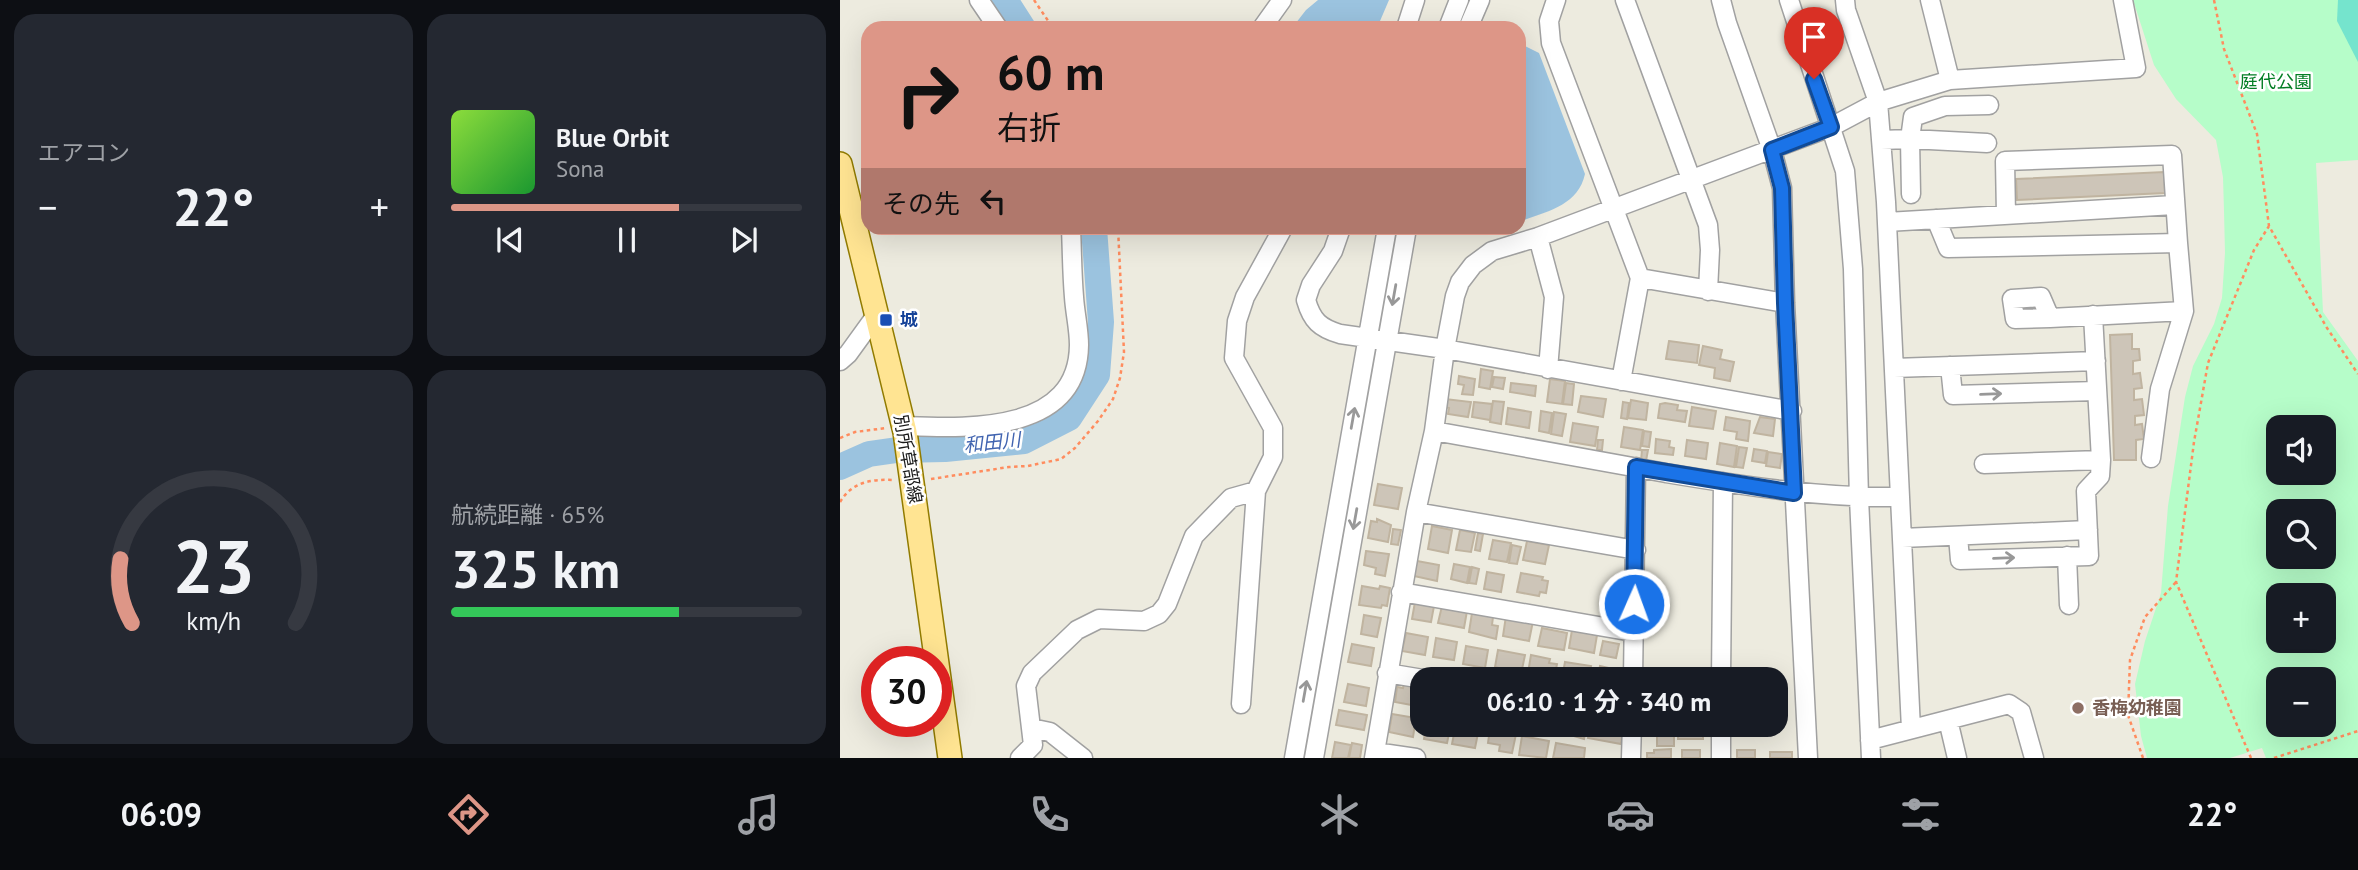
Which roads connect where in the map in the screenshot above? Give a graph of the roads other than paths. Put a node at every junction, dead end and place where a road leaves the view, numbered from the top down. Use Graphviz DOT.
graph roads {
  1 [pos="979,0"];
  2 [pos="1282,0"];
  3 [pos="1415,0"];
  4 [pos="1459,0"];
  5 [pos="1480,0"];
  6 [pos="1556,0"];
  7 [pos="1625,0"];
  8 [pos="1721,0"];
  9 [pos="1789,0"];
  10 [pos="1845,0"];
  11 [pos="1930,0"];
  12 [pos="2123,0"];
  13 [pos="993,21"];
  14 [pos="1267,21"];
  15 [pos="1408,21"];
  16 [pos="1451,21"];
  17 [pos="1471,21"];
  18 [pos="1950,80"];
  19 [pos="1878,102"];
  20 [pos="1989,105"];
  21 [pos="1831,127"];
  22 [pos="1910,139"];
  23 [pos="1881,140"];
  24 [pos="1987,143"];
  25 [pos="1772,150"];
  26 [pos="840,164"];
  27 [pos="1691,179"];
  28 [pos="1911,194"];
  29 [pos="2174,205"];
  30 [pos="1612,208"];
  31 [pos="2006,215"];
  32 [pos="1936,219"];
  33 [pos="1887,222"];
  34 [pos="1071,235"];
  35 [pos="1279,235"];
  36 [pos="1339,235"];
  37 [pos="1386,235"];
  38 [pos="1406,235"];
  39 [pos="1538,237"];
  40 [pos="2178,243"];
  41 [pos="1640,278"];
  42 [pos="1708,291"];
  43 [pos="1785,303"];
  44 [pos="2184,311"];
  45 [pos="877,314"];
  46 [pos="2094,315"];
  47 [pos="2050,318"];
  48 [pos="1367,338"];
  49 [pos="1387,340"];
  50 [pos="1445,349"];
  51 [pos="840,360"];
  52 [pos="2096,361"];
  53 [pos="1950,366"];
  54 [pos="1894,368"];
  55 [pos="1549,369"];
  56 [pos="1621,382"];
  57 [pos="2097,391"];
  58 [pos="1792,411"];
  59 [pos="904,429"];
  60 [pos="1434,431"];
  61 [pos="2151,458"];
  62 [pos="2101,460"];
  63 [pos="1984,464"];
  64 [pos="1636,467"];
  65 [pos="1723,482"];
  66 [pos="1256,491"];
  67 [pos="1794,493"];
  68 [pos="1900,497"];
  69 [pos="1859,498"];
  70 [pos="1416,512"];
  71 [pos="2088,530"];
  72 [pos="1958,536"];
  73 [pos="1902,538"];
  74 [pos="1636,550"];
  75 [pos="2067,556"];
  76 [pos="1401,592"];
  77 [pos="2069,604"];
  78 [pos="1633,632"];
  79 [pos="1633,667"];
  80 [pos="1721,667"];
  81 [pos="1387,673"];
  82 [pos="1410,677"];
  83 [pos="1241,704"];
  84 [pos="1948,720"];
  85 [pos="1031,728"];
  86 [pos="1911,729"];
  87 [pos="1632,737"];
  88 [pos="1721,737"];
  89 [pos="1871,749"];
  90 [pos="1374,755"];
  91 [pos="950,758"];
  92 [pos="1020,758"];
  93 [pos="1083,758"];
  94 [pos="1294,758"];
  95 [pos="1314,758"];
  96 [pos="1416,758"];
  97 [pos="1631,758"];
  98 [pos="1721,758"];
  99 [pos="1808,758"];
  100 [pos="1957,758"];
  101 [pos="2034,758"];
  1 -- 13 [label="street"];
  2 -- 14 [label="street"];
  3 -- 15 [label="street"];
  4 -- 16 [label="street"];
  5 -- 17 [label="street"];
  6 -- 30 [label="street"];
  7 -- 27 [label="street"];
  8 -- 25 [label="street"];
  9 -- 21 [label="street"];
  10 -- 19 [label="street"];
  11 -- 18 [label="street"];
  12 -- 18 [label="street"];
  18 -- 19 [label="street"];
  19 -- 21 [label="street"];
  19 -- 23 [label="street"];
  20 -- 22 [label="street"];
  21 -- 25 [label="street"];
  21 -- 69 [label="street"];
  22 -- 23 [label="street"];
  22 -- 24 [label="street"];
  22 -- 28 [label="street"];
  23 -- 33 [label="street"];
  25 -- 27 [label="street"];
  25 -- 43 [label="street"];
  26 -- 45 [label="main road, 別所草部線"];
  27 -- 30 [label="street"];
  27 -- 42 [label="street"];
  29 -- 31 [label="street"];
  29 -- 31 [label="street"];
  29 -- 40 [label="street"];
  30 -- 39 [label="street"];
  30 -- 41 [label="street"];
  31 -- 32 [label="street"];
  32 -- 33 [label="street"];
  32 -- 40 [label="street"];
  33 -- 54 [label="street"];
  34 -- 59 [label="street"];
  35 -- 66 [label="street"];
  36 -- 48 [label="street"];
  37 -- 48 [label="street"];
  38 -- 49 [label="street, one-way"];
  39 -- 50 [label="street"];
  39 -- 55 [label="street"];
  40 -- 44 [label="street"];
  41 -- 42 [label="street"];
  41 -- 56 [label="street"];
  42 -- 43 [label="street"];
  43 -- 58 [label="street"];
  44 -- 46 [label="street"];
  44 -- 61 [label="street"];
  45 -- 51 [label="street"];
  45 -- 59 [label="main road, 別所草部線"];
  46 -- 47 [label="street"];
  46 -- 52 [label="street"];
  48 -- 49 [label="street"];
  94 -- 48 [label="street, one-way"];
  49 -- 50 [label="street"];
  49 -- 95 [label="street, one-way"];
  50 -- 55 [label="street"];
  50 -- 60 [label="street"];
  52 -- 53 [label="street"];
  52 -- 57 [label="street"];
  53 -- 54 [label="street"];
  53 -- 57 [label="street, one-way"];
  54 -- 68 [label="street"];
  55 -- 56 [label="street"];
  56 -- 58 [label="street"];
  57 -- 62 [label="street"];
  58 -- 67 [label="street"];
  59 -- 91 [label="main road, 別所草部線"];
  60 -- 64 [label="street"];
  60 -- 70 [label="street"];
  62 -- 63 [label="street"];
  62 -- 71 [label="street"];
  64 -- 65 [label="street"];
  64 -- 74 [label="street"];
  65 -- 67 [label="street"];
  65 -- 80 [label="street"];
  66 -- 83 [label="street"];
  66 -- 85 [label="street"];
  67 -- 69 [label="street"];
  67 -- 99 [label="street"];
  68 -- 69 [label="street"];
  68 -- 73 [label="street"];
  69 -- 89 [label="street"];
  70 -- 74 [label="street"];
  70 -- 76 [label="street"];
  71 -- 72 [label="street"];
  71 -- 75 [label="street"];
  72 -- 73 [label="street"];
  72 -- 75 [label="street, one-way"];
  73 -- 86 [label="street"];
  74 -- 78 [label="street"];
  75 -- 77 [label="street"];
  76 -- 78 [label="street"];
  76 -- 81 [label="street"];
  78 -- 79 [label="street"];
  81 -- 82 [label="street"];
  81 -- 90 [label="street"];
  84 -- 86 [label="street"];
  84 -- 100 [label="street"];
  84 -- 101 [label="street"];
  85 -- 92 [label="street"];
  85 -- 93 [label="street"];
  86 -- 89 [label="street"];
  87 -- 97 [label="street"];
  88 -- 98 [label="street"];
  90 -- 96 [label="street"];
}
